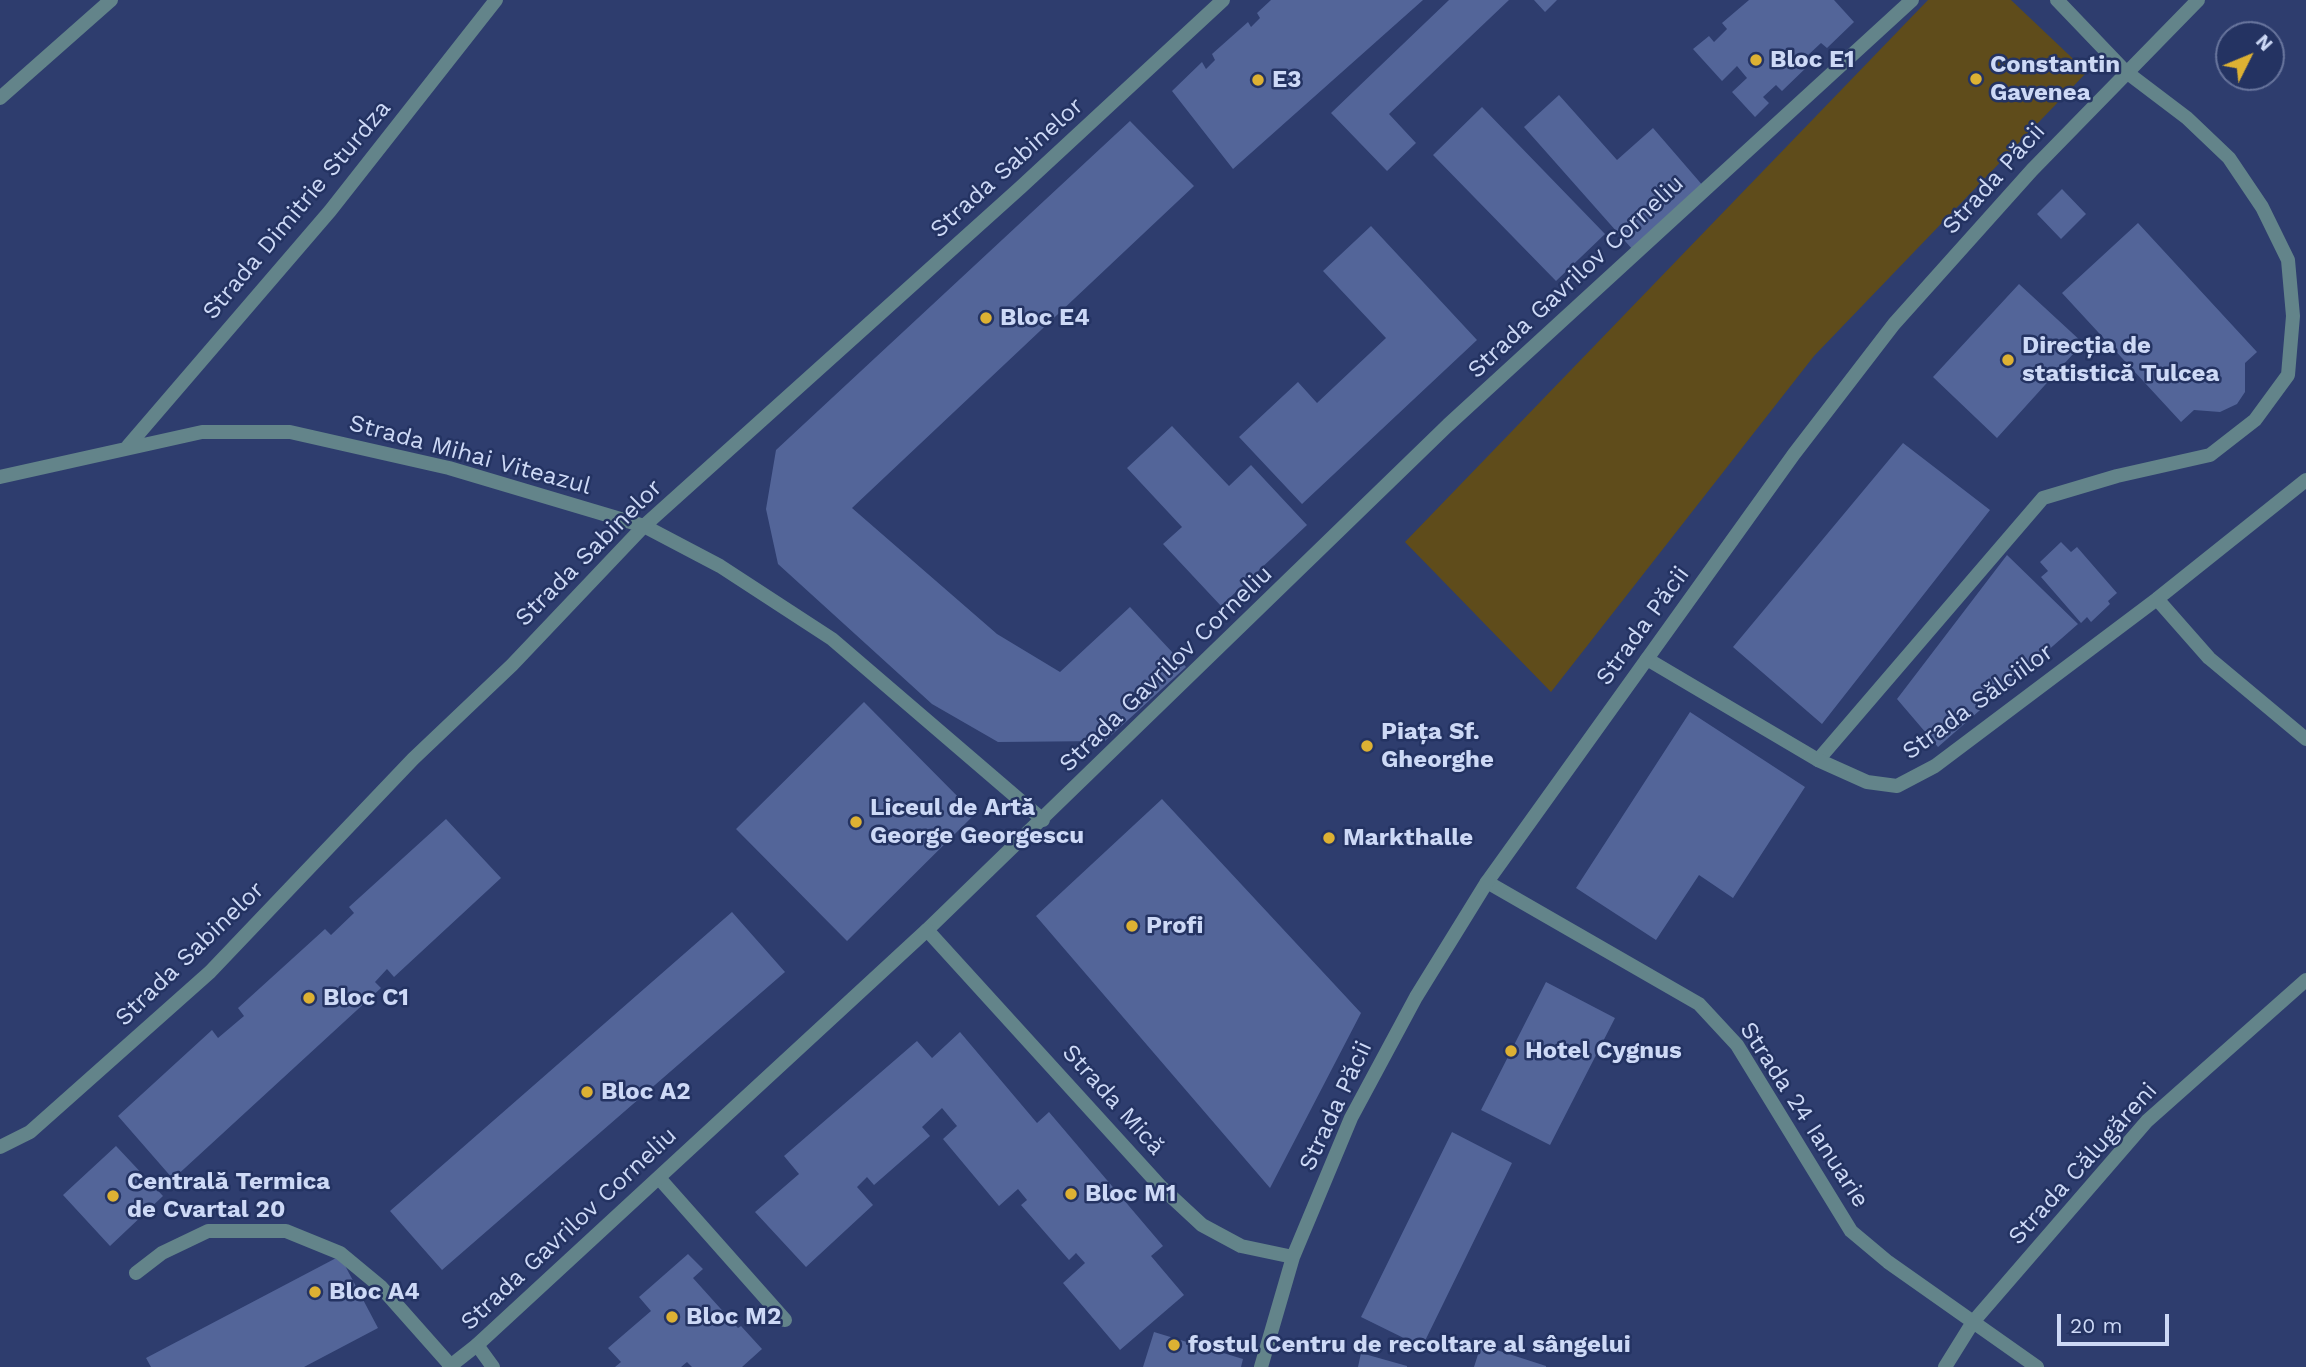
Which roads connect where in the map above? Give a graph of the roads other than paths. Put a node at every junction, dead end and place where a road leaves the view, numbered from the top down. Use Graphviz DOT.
graph roads {
  1 [pos="111,0"];
  2 [pos="496,0"];
  3 [pos="1223,0"];
  4 [pos="1912,0"];
  5 [pos="2057,0"];
  6 [pos="2198,0"];
  7 [pos="2125,71"];
  8 [pos="0,98"];
  9 [pos="128,446"];
  10 [pos="0,477"];
  11 [pos="2306,480"];
  12 [pos="644,526"];
  13 [pos="2157,599"];
  14 [pos="1647,659"];
  15 [pos="2306,739"];
  16 [pos="1818,760"];
  17 [pos="1043,820"];
  18 [pos="1487,882"];
  19 [pos="927,930"];
  20 [pos="2306,980"];
  21 [pos="0,1147"];
  22 [pos="659,1178"];
  23 [pos="1293,1257"];
  24 [pos="136,1273"];
  25 [pos="785,1320"];
  26 [pos="1973,1322"];
  27 [pos="477,1345"];
  28 [pos="450,1366"];
  29 [pos="493,1367"];
  30 [pos="1261,1367"];
  31 [pos="1945,1367"];
  32 [pos="2037,1367"];
  1 -- 8 [label="street"];
  2 -- 9 [label="street, Strada Dimitrie Sturdza"];
  3 -- 12 [label="street, Strada Sabinelor"];
  4 -- 17 [label="street, Strada Gavrilov Corneliu"];
  5 -- 7 [label="street"];
  6 -- 7 [label="street, Strada Păcii"];
  7 -- 14 [label="street, Strada Păcii"];
  7 -- 16 [label="street"];
  9 -- 10 [label="street, Strada Mihai Viteazul"];
  9 -- 12 [label="street, Strada Mihai Viteazul"];
  11 -- 13 [label="street, Strada Sălciilor"];
  12 -- 17 [label="street, Strada Mihai Viteazul"];
  12 -- 21 [label="street, Strada Sabinelor"];
  13 -- 15 [label="street"];
  13 -- 16 [label="street, Strada Sălciilor"];
  14 -- 16 [label="street, Strada Sălciilor"];
  14 -- 18 [label="street, Strada Păcii"];
  17 -- 19 [label="street, Strada Gavrilov Corneliu"];
  18 -- 23 [label="street, Strada Păcii"];
  18 -- 26 [label="street, Strada 24 Ianuarie"];
  19 -- 22 [label="street, Strada Gavrilov Corneliu"];
  19 -- 23 [label="street, Strada Mică"];
  20 -- 26 [label="street, Strada Călugăreni"];
  22 -- 25 [label="street"];
  22 -- 27 [label="street, Strada Gavrilov Corneliu"];
  23 -- 30 [label="street, Strada Păcii"];
  24 -- 28 [label="street"];
  26 -- 31 [label="street, Strada Călugăreni"];
  26 -- 32 [label="street, Strada 24 Ianuarie"];
  27 -- 28 [label="street, Strada Gavrilov Corneliu"];
  27 -- 29 [label="street"];
}
